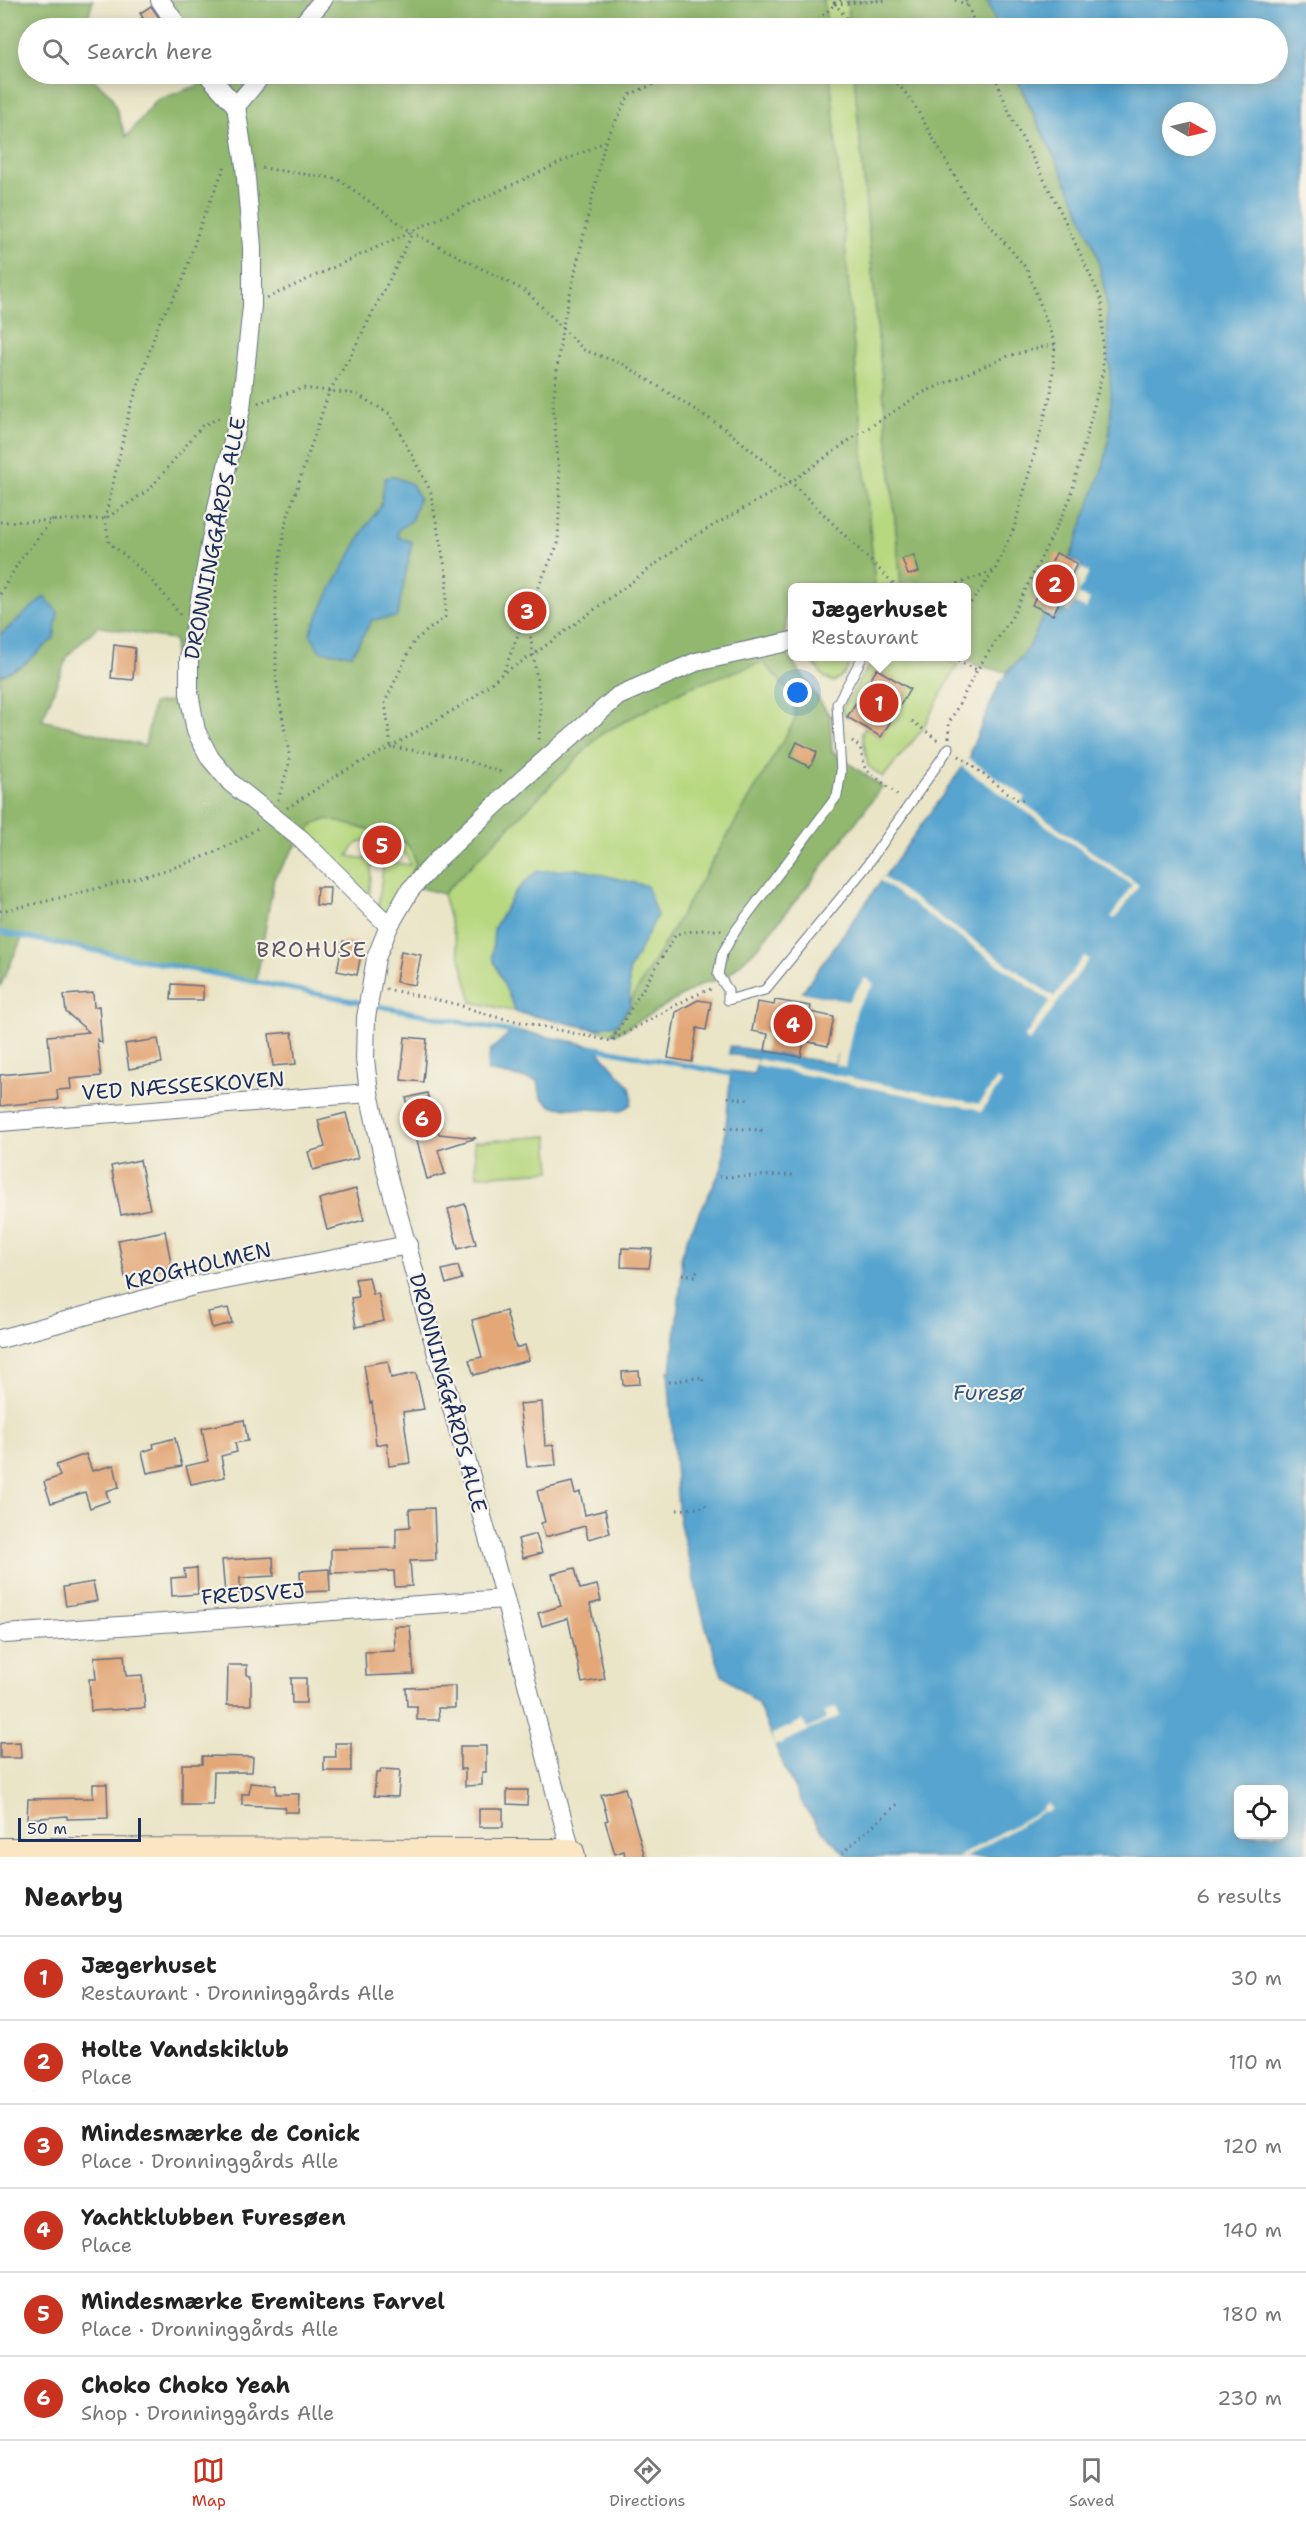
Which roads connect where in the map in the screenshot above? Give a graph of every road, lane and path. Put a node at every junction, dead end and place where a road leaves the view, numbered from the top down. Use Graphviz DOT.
graph roads {
  1 [pos="160,0"];
  2 [pos="323,0"];
  3 [pos="832,0"];
  4 [pos="841,0"];
  5 [pos="886,0"];
  6 [pos="955,0"];
  7 [pos="966,0"];
  8 [pos="835,4"];
  9 [pos="967,5"];
  10 [pos="172,18"];
  11 [pos="308,18"];
  12 [pos="820,18"];
  13 [pos="847,18"];
  14 [pos="972,18"];
  15 [pos="216,84"];
  16 [pos="254,84"];
  17 [pos="653,84"];
  18 [pos="898,84"];
  19 [pos="998,84"];
  20 [pos="236,106"];
  21 [pos="239,135"];
  22 [pos="605,142"];
  23 [pos="245,166"];
  24 [pos="413,233"];
  25 [pos="252,306"];
  26 [pos="562,329"];
  27 [pos="1055,344"];
  28 [pos="329,392"];
  29 [pos="241,409"];
  30 [pos="791,482"];
  31 [pos="53,519"];
  32 [pos="105,519"];
  33 [pos="0,522"];
  34 [pos="995,570"];
  35 [pos="893,583"];
  36 [pos="960,583"];
  37 [pos="0,594"];
  38 [pos="971,602"];
  39 [pos="527,611"];
  40 [pos="193,634"];
  41 [pos="788,642"];
  42 [pos="533,655"];
  43 [pos="861,661"];
  44 [pos="956,661"];
  45 [pos="977,670"];
  46 [pos="503,673"];
  47 [pos="912,721"];
  48 [pos="927,732"];
  49 [pos="840,734"];
  50 [pos="391,747"];
  51 [pos="949,748"];
  52 [pos="539,765"];
  53 [pos="523,779"];
  54 [pos="1025,797"];
  55 [pos="910,806"];
  56 [pos="273,816"];
  57 [pos="0,911"];
  58 [pos="388,926"];
  59 [pos="736,930"];
  60 [pos="372,986"];
  61 [pos="728,1000"];
  62 [pos="611,1041"];
  63 [pos="369,1094"];
  64 [pos="728,1097"];
  65 [pos="752,1100"];
  66 [pos="0,1122"];
  67 [pos="724,1128"];
  68 [pos="761,1133"];
  69 [pos="719,1177"];
  70 [pos="794,1179"];
  71 [pos="408,1245"];
  72 [pos="697,1269"];
  73 [pos="682,1274"];
  74 [pos="0,1339"];
  75 [pos="669,1382"];
  76 [pos="703,1383"];
  77 [pos="705,1503"];
  78 [pos="677,1510"];
  79 [pos="505,1599"];
  80 [pos="5,1634"];
  81 [pos="900,1802"];
  82 [pos="0,1851"];
  83 [pos="842,1853"];
  84 [pos="368,1854"];
  85 [pos="572,1855"];
  1 -- 10 [label="street"];
  2 -- 11 [label="street"];
  3 -- 8 [label="path"];
  4 -- 8 [label="path"];
  5 -- 8 [label="path"];
  6 -- 9 [label="path"];
  7 -- 9 [label="path"];
  8 -- 12 [label="path"];
  8 -- 13 [label="path"];
  9 -- 14 [label="path"];
  15 -- 20 [label="street"];
  16 -- 20 [label="street"];
  17 -- 22 [label="path"];
  18 -- 27 [label="path"];
  19 -- 45 [label="path"];
  20 -- 21 [label="street, DRONNINGGÅRDS ALLE"];
  21 -- 23 [label="street, DRONNINGGÅRDS ALLE"];
  21 -- 32 [label="path"];
  22 -- 24 [label="path"];
  22 -- 26 [label="path"];
  23 -- 24 [label="path"];
  23 -- 25 [label="street, DRONNINGGÅRDS ALLE"];
  24 -- 25 [label="path"];
  24 -- 26 [label="path"];
  24 -- 28 [label="path"];
  25 -- 29 [label="street, DRONNINGGÅRDS ALLE"];
  26 -- 30 [label="path"];
  26 -- 39 [label="path"];
  27 -- 30 [label="path"];
  27 -- 34 [label="path"];
  28 -- 29 [label="path"];
  28 -- 50 [label="path"];
  28 -- 56 [label="path"];
  29 -- 32 [label="path"];
  29 -- 40 [label="street, DRONNINGGÅRDS ALLE"];
  30 -- 35 [label="path"];
  30 -- 42 [label="path"];
  31 -- 32 [label="path"];
  31 -- 33 [label="path"];
  31 -- 37 [label="path"];
  32 -- 40 [label="path"];
  34 -- 36 [label="path"];
  34 -- 38 [label="path"];
  39 -- 42 [label="path"];
  39 -- 46 [label="path"];
  40 -- 56 [label="street, DRONNINGGÅRDS ALLE"];
  41 -- 52 [label="street, DRONNINGGÅRDS ALLE"];
  42 -- 46 [label="path"];
  42 -- 52 [label="path"];
  43 -- 49 [label="lane"];
  44 -- 45 [label="path"];
  45 -- 51 [label="path"];
  46 -- 50 [label="path"];
  47 -- 48 [label="path"];
  49 -- 55 [label="path"];
  49 -- 59 [label="lane"];
  50 -- 53 [label="path"];
  50 -- 56 [label="path"];
  51 -- 54 [label="path"];
  51 -- 55 [label="lane"];
  52 -- 53 [label="street, DRONNINGGÅRDS ALLE"];
  53 -- 58 [label="street, DRONNINGGÅRDS ALLE"];
  55 -- 61 [label="lane"];
  56 -- 57 [label="path"];
  56 -- 58 [label="street, DRONNINGGÅRDS ALLE"];
  58 -- 60 [label="street, DRONNINGGÅRDS ALLE"];
  59 -- 61 [label="lane"];
  59 -- 62 [label="path"];
  60 -- 62 [label="path"];
  60 -- 63 [label="street, DRONNINGGÅRDS ALLE"];
  61 -- 62 [label="path"];
  63 -- 66 [label="street, VED NÆSSESKOVEN"];
  63 -- 71 [label="street, DRONNINGGÅRDS ALLE"];
  64 -- 65 [label="path"];
  67 -- 68 [label="path"];
  69 -- 70 [label="path"];
  71 -- 74 [label="street, KROGHOLMEN"];
  71 -- 79 [label="street, DRONNINGGÅRDS ALLE"];
  72 -- 73 [label="path"];
  75 -- 76 [label="path"];
  77 -- 78 [label="path"];
  79 -- 80 [label="street, FREDSVEJ"];
  79 -- 85 [label="street, DRONNINGGÅRDS ALLE"];
  81 -- 83 [label="path"];
  82 -- 84 [label="street"];
  84 -- 85 [label="street"];
}
